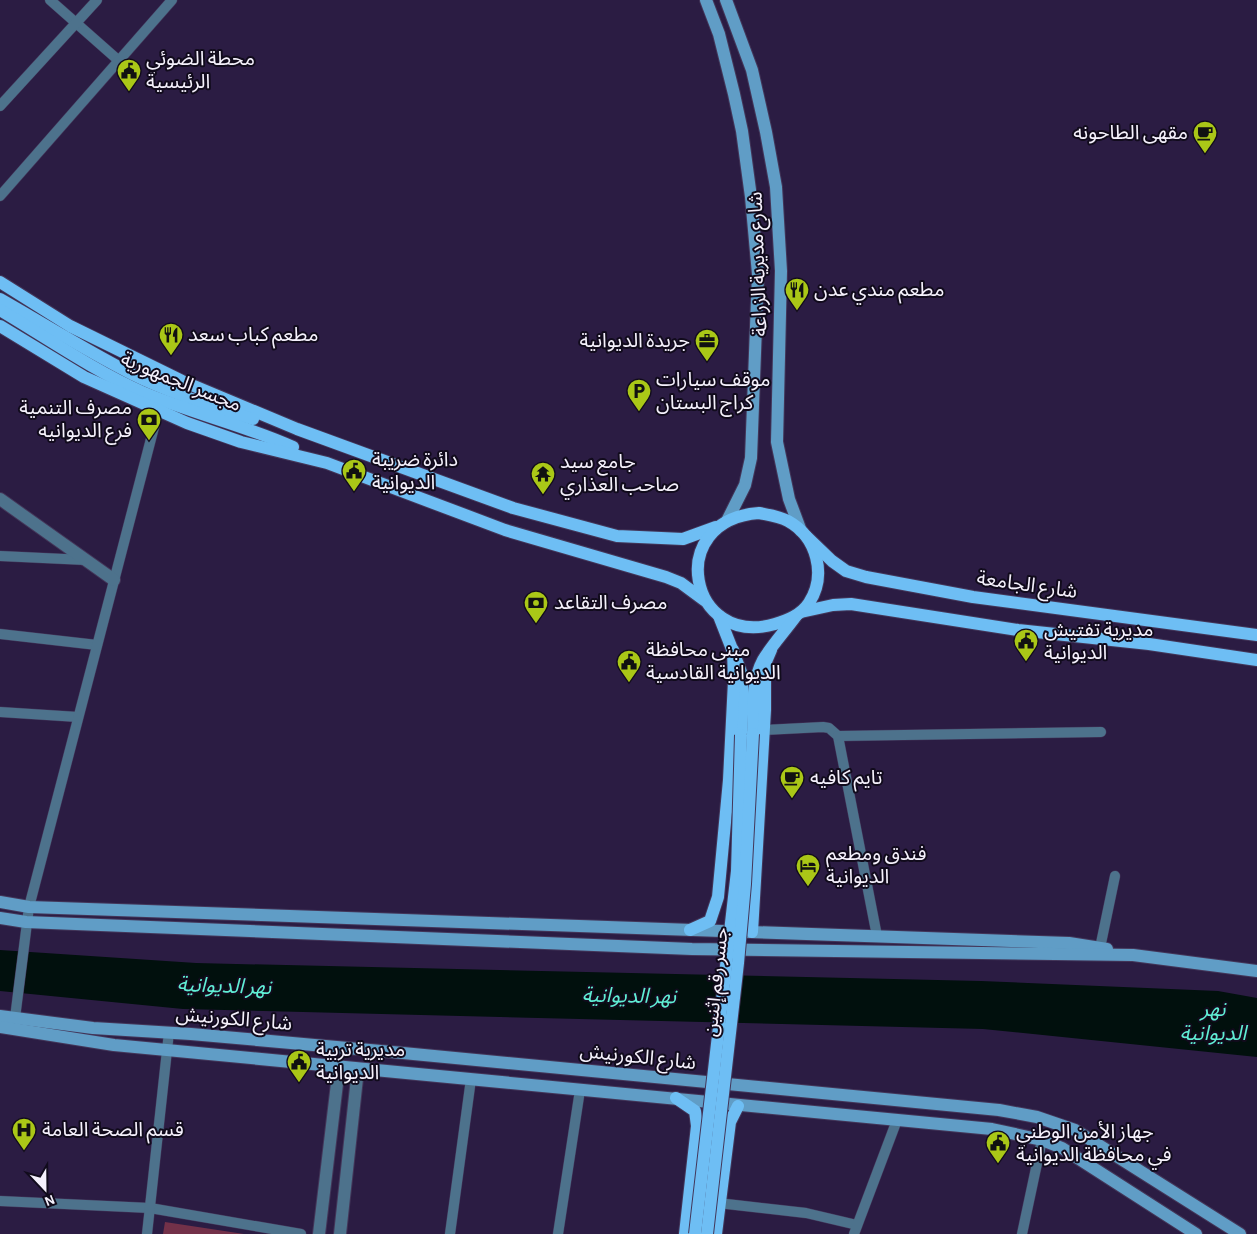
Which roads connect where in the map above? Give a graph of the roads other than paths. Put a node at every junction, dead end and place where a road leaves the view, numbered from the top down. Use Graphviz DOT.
graph roads {
  1 [pos="50,0"];
  2 [pos="97,0"];
  3 [pos="172,0"];
  4 [pos="706,0"];
  5 [pos="726,0"];
  6 [pos="77,23"];
  7 [pos="118,60"];
  8 [pos="0,106"];
  9 [pos="0,196"];
  10 [pos="0,282"];
  11 [pos="0,299"];
  12 [pos="0,310"];
  13 [pos="0,326"];
  14 [pos="158,412"];
  15 [pos="228,417"];
  16 [pos="314,435"];
  17 [pos="327,463"];
  18 [pos="0,499"];
  19 [pos="728,519"];
  20 [pos="716,527"];
  21 [pos="804,533"];
  22 [pos="0,556"];
  23 [pos="86,560"];
  24 [pos="114,580"];
  25 [pos="704,600"];
  26 [pos="799,614"];
  27 [pos="719,616"];
  28 [pos="0,634"];
  29 [pos="1257,635"];
  30 [pos="97,645"];
  31 [pos="733,650"];
  32 [pos="1257,660"];
  33 [pos="0,712"];
  34 [pos="78,717"];
  35 [pos="1101,732"];
  36 [pos="752,733"];
  37 [pos="838,736"];
  38 [pos="1116,876"];
  39 [pos="0,902"];
  40 [pos="29,907"];
  41 [pos="0,918"];
  42 [pos="26,922"];
  43 [pos="690,930"];
  44 [pos="752,932"];
  45 [pos="877,936"];
  46 [pos="1100,948"];
  47 [pos="692,949"];
  48 [pos="750,950"];
  49 [pos="1134,955"];
  50 [pos="1257,971"];
  51 [pos="15,1015"];
  52 [pos="0,1016"];
  53 [pos="0,1027"];
  54 [pos="169,1032"];
  55 [pos="191,1034"];
  56 [pos="168,1050"];
  57 [pos="190,1051"];
  58 [pos="403,1053"];
  59 [pos="339,1067"];
  60 [pos="358,1068"];
  61 [pos="400,1072"];
  62 [pos="471,1079"];
  63 [pos="580,1090"];
  64 [pos="676,1098"];
  65 [pos="738,1106"];
  66 [pos="999,1110"];
  67 [pos="898,1120"];
  68 [pos="992,1129"];
  69 [pos="1075,1130"];
  70 [pos="1042,1140"];
  71 [pos="1062,1148"];
  72 [pos="0,1201"];
  73 [pos="718,1203"];
  74 [pos="150,1208"];
  75 [pos="856,1230"];
  76 [pos="147,1234"];
  77 [pos="301,1234"];
  78 [pos="319,1234"];
  79 [pos="340,1234"];
  80 [pos="450,1234"];
  81 [pos="558,1234"];
  82 [pos="685,1234"];
  83 [pos="695,1234"];
  84 [pos="707,1234"];
  85 [pos="716,1234"];
  86 [pos="1022,1234"];
  87 [pos="1195,1234"];
  88 [pos="1240,1234"];
  1 -- 6 [label="street"];
  2 -- 6 [label="street"];
  3 -- 7 [label="street"];
  4 -- 19 [label="main road, شارع مديرية الزراعة"];
  5 -- 21 [label="main road, شارع مديرية الزراعة"];
  6 -- 7 [label="street"];
  6 -- 8 [label="street"];
  7 -- 9 [label="street"];
  10 -- 16 [label="main road"];
  11 -- 15 [label="main road, مجسر الجمهورية"];
  12 -- 15 [label="main road, مجسر الجمهورية"];
  13 -- 14 [label="main road"];
  14 -- 17 [label="main road"];
  14 -- 24 [label="street"];
  15 -- 16 [label="main road, مجسر الجمهورية"];
  15 -- 17 [label="main road, مجسر الجمهورية"];
  16 -- 20 [label="main road"];
  17 -- 25 [label="main road"];
  18 -- 23 [label="street"];
  19 -- 20 [label="main road"];
  19 -- 21 [label="main road"];
  20 -- 25 [label="main road"];
  21 -- 26 [label="main road"];
  21 -- 29 [label="main road, شارع الجامعة"];
  22 -- 23 [label="street"];
  23 -- 24 [label="street"];
  24 -- 30 [label="street"];
  25 -- 27 [label="main road"];
  26 -- 27 [label="main road"];
  26 -- 32 [label="main road"];
  26 -- 36 [label="main road"];
  27 -- 31 [label="main road"];
  28 -- 30 [label="street"];
  30 -- 34 [label="street"];
  31 -- 36 [label="main road"];
  31 -- 43 [label="main road"];
  33 -- 34 [label="street"];
  34 -- 40 [label="street"];
  35 -- 37 [label="street"];
  36 -- 37 [label="street"];
  36 -- 44 [label="main road"];
  36 -- 83 [label="main road, جسر رقم إثنين, bridge"];
  36 -- 84 [label="main road, جسر رقم إثنين, bridge"];
  37 -- 45 [label="street"];
  38 -- 46 [label="street"];
  39 -- 40 [label="main road"];
  40 -- 42 [label="street"];
  40 -- 43 [label="main road"];
  41 -- 42 [label="main road"];
  42 -- 47 [label="main road"];
  42 -- 51 [label="street"];
  43 -- 44 [label="main road"];
  43 -- 47 [label="main road"];
  44 -- 45 [label="main road"];
  44 -- 48 [label="main road"];
  45 -- 46 [label="main road"];
  46 -- 49 [label="main road"];
  47 -- 48 [label="main road"];
  48 -- 49 [label="main road"];
  49 -- 50 [label="main road"];
  51 -- 52 [label="main road, شارع الكورنيش"];
  51 -- 54 [label="main road, شارع الكورنيش"];
  53 -- 56 [label="main road, شارع الكورنيش"];
  54 -- 55 [label="main road, شارع الكورنيش"];
  54 -- 56 [label="street"];
  55 -- 57 [label="main road"];
  55 -- 58 [label="main road, شارع الكورنيش"];
  56 -- 57 [label="main road, شارع الكورنيش"];
  56 -- 74 [label="street"];
  57 -- 59 [label="main road, شارع الكورنيش"];
  58 -- 61 [label="main road"];
  58 -- 66 [label="main road, شارع الكورنيش"];
  59 -- 60 [label="main road, شارع الكورنيش"];
  59 -- 78 [label="street"];
  60 -- 61 [label="main road, شارع الكورنيش"];
  60 -- 79 [label="street"];
  61 -- 62 [label="main road, شارع الكورنيش"];
  62 -- 63 [label="main road, شارع الكورنيش"];
  62 -- 80 [label="street"];
  63 -- 64 [label="main road, شارع الكورنيش"];
  63 -- 81 [label="street"];
  64 -- 65 [label="main road, شارع الكورنيش"];
  64 -- 82 [label="main road"];
  65 -- 67 [label="main road, شارع الكورنيش"];
  65 -- 73 [label="main road"];
  66 -- 68 [label="main road"];
  66 -- 69 [label="main road, شارع الكورنيش"];
  67 -- 68 [label="main road, شارع الكورنيش"];
  67 -- 75 [label="street"];
  68 -- 70 [label="main road, شارع الكورنيش"];
  69 -- 71 [label="main road"];
  69 -- 88 [label="main road, شارع الكورنيش"];
  70 -- 71 [label="main road, شارع الكورنيش"];
  70 -- 86 [label="street"];
  71 -- 87 [label="main road, شارع الكورنيش"];
  72 -- 74 [label="street"];
  73 -- 75 [label="street"];
  73 -- 85 [label="main road"];
  74 -- 76 [label="street"];
  74 -- 77 [label="street"];
}
